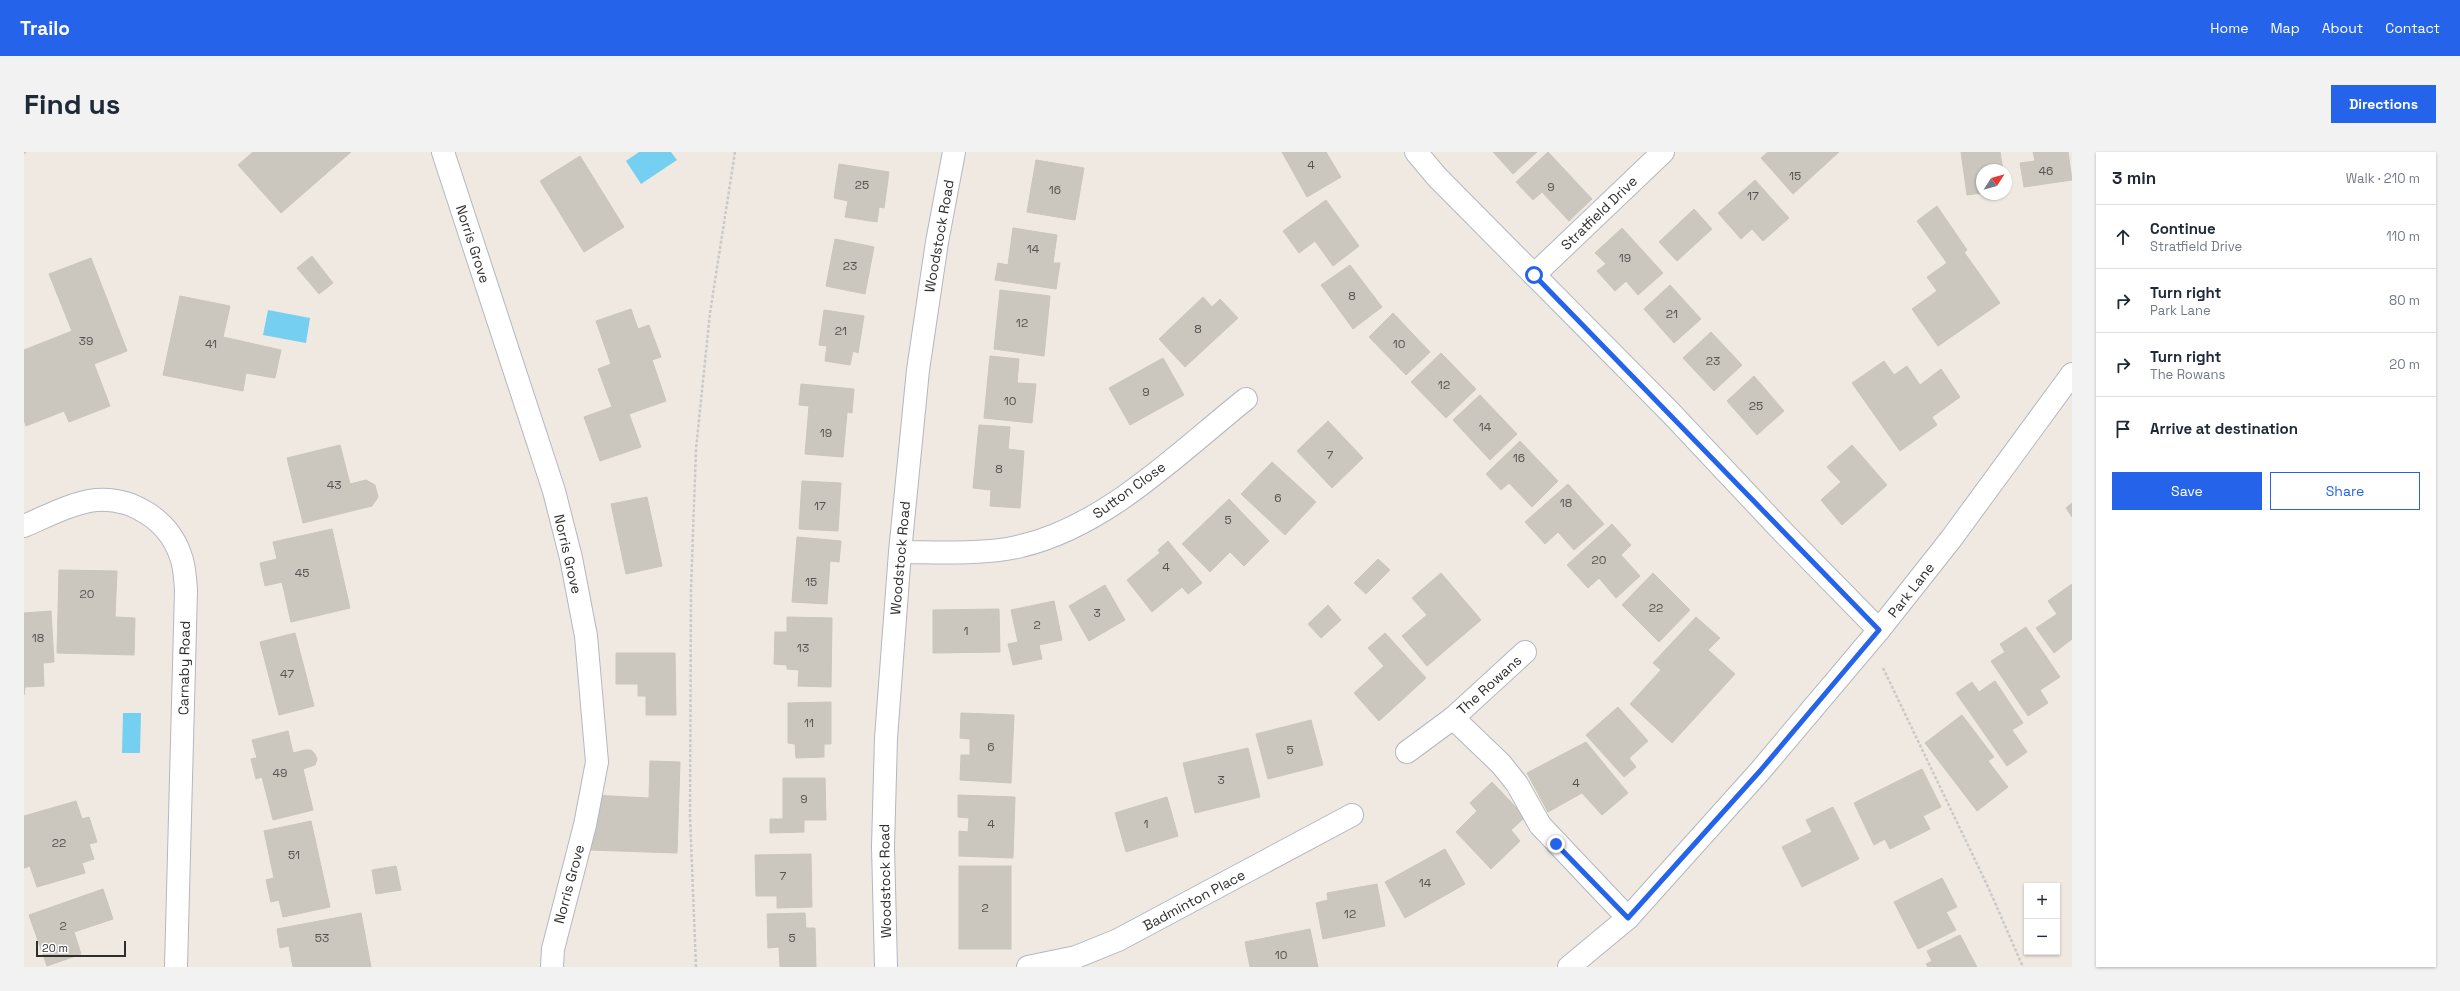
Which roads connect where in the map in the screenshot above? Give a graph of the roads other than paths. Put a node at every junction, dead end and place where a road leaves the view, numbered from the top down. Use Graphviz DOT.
graph roads {
  1 [pos="443,152"];
  2 [pos="954,152"];
  3 [pos="1416,152"];
  4 [pos="1663,152"];
  5 [pos="1534,275"];
  6 [pos="2072,374"];
  7 [pos="1246,399"];
  8 [pos="24,526"];
  9 [pos="900,552"];
  10 [pos="1874,636"];
  11 [pos="1525,652"];
  12 [pos="1453,718"];
  13 [pos="1407,752"];
  14 [pos="1352,815"];
  15 [pos="1628,918"];
  16 [pos="176,967"];
  17 [pos="552,967"];
  18 [pos="886,967"];
  19 [pos="1028,967"];
  20 [pos="1569,967"];
  1 -- 17 [label="street, Norris Grove"];
  2 -- 9 [label="street, Woodstock Road"];
  3 -- 5 [label="street"];
  4 -- 5 [label="street, Stratfield Drive"];
  5 -- 10 [label="street"];
  6 -- 10 [label="street, Park Lane"];
  7 -- 9 [label="street, Sutton Close"];
  8 -- 16 [label="street, Carnaby Road"];
  9 -- 18 [label="street, Woodstock Road"];
  10 -- 15 [label="street, Park Lane"];
  11 -- 12 [label="street, The Rowans"];
  12 -- 13 [label="street, The Rowans"];
  12 -- 15 [label="street, The Rowans"];
  14 -- 19 [label="street, Badminton Place"];
  15 -- 20 [label="street, Park Lane"];
}
